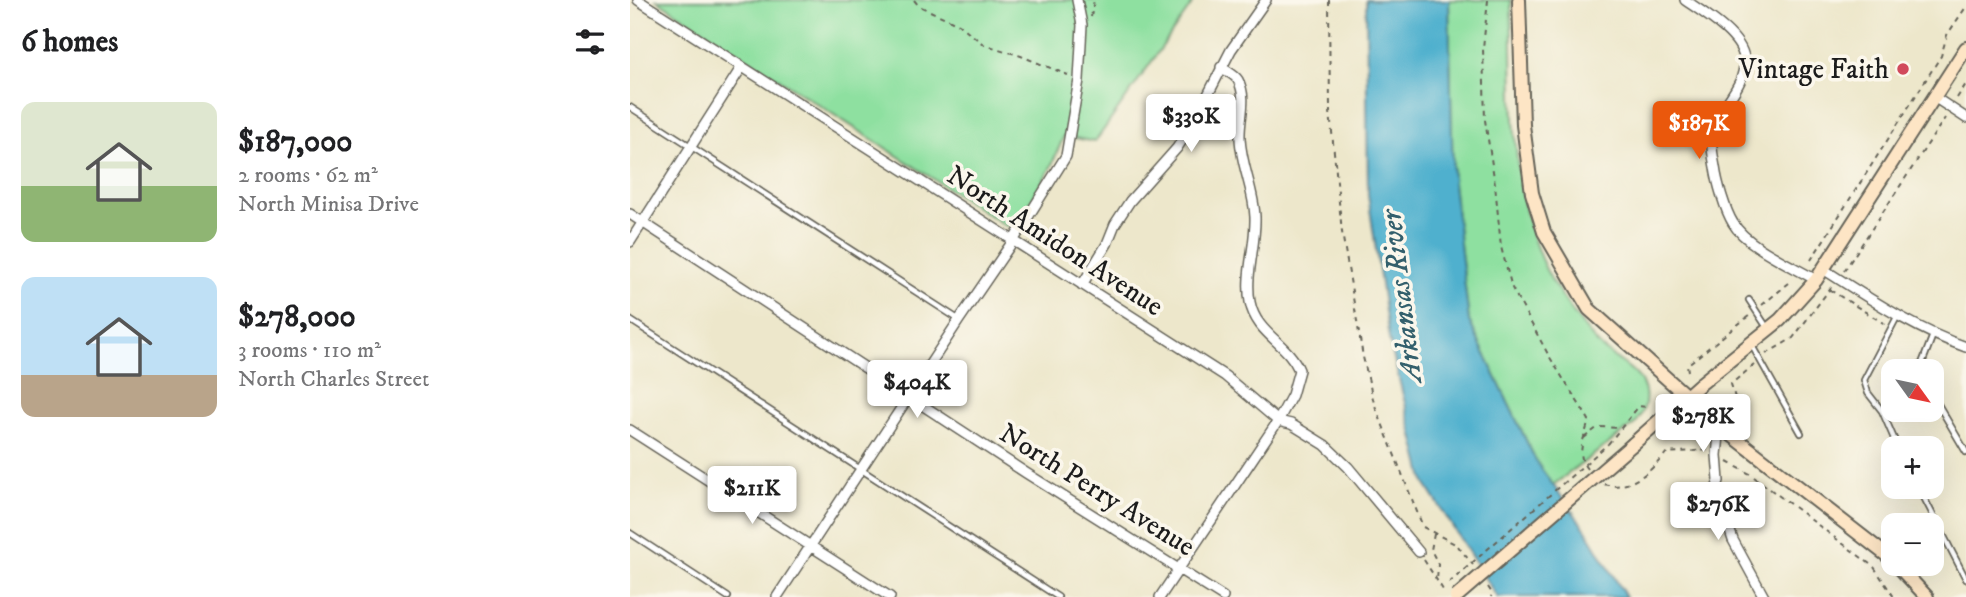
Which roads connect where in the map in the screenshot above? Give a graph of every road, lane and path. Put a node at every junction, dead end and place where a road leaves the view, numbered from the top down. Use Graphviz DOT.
graph roads {
  1 [pos="638,0"];
  2 [pos="914,0"];
  3 [pos="1077,0"];
  4 [pos="1266,0"];
  5 [pos="1329,0"];
  6 [pos="1488,0"];
  7 [pos="1519,0"];
  8 [pos="1685,0"];
  9 [pos="1966,7"];
  10 [pos="1966,48"];
  11 [pos="1221,67"];
  12 [pos="741,68"];
  13 [pos="1079,80"];
  14 [pos="1966,84"];
  15 [pos="1934,97"];
  16 [pos="630,107"];
  17 [pos="1951,108"];
  18 [pos="1966,118"];
  19 [pos="691,148"];
  20 [pos="630,214"];
  21 [pos="642,222"];
  22 [pos="1013,241"];
  23 [pos="630,242"];
  24 [pos="1811,260"];
  25 [pos="1819,274"];
  26 [pos="1838,279"];
  27 [pos="1790,283"];
  28 [pos="1082,285"];
  29 [pos="1829,290"];
  30 [pos="1749,300"];
  31 [pos="1756,310"];
  32 [pos="1898,316"];
  33 [pos="630,320"];
  34 [pos="959,320"];
  35 [pos="1891,328"];
  36 [pos="1769,329"];
  37 [pos="1933,335"];
  38 [pos="1751,343"];
  39 [pos="1966,347"];
  40 [pos="1760,359"];
  41 [pos="1924,359"];
  42 [pos="1688,371"];
  43 [pos="908,396"];
  44 [pos="1686,396"];
  45 [pos="1735,398"];
  46 [pos="1646,407"];
  47 [pos="1944,414"];
  48 [pos="1278,421"];
  49 [pos="1720,426"];
  50 [pos="1621,428"];
  51 [pos="630,430"];
  52 [pos="1801,433"];
  53 [pos="1893,436"];
  54 [pos="1584,438"];
  55 [pos="1966,452"];
  56 [pos="1717,455"];
  57 [pos="860,469"];
  58 [pos="1592,476"];
  59 [pos="1601,483"];
  60 [pos="1925,499"];
  61 [pos="630,533"];
  62 [pos="1434,534"];
  63 [pos="811,546"];
  64 [pos="1881,551"];
  65 [pos="1419,552"];
  66 [pos="1180,569"];
  67 [pos="1479,574"];
  68 [pos="1908,576"];
  69 [pos="1966,579"];
  70 [pos="1437,583"];
  71 [pos="1449,583"];
  72 [pos="1485,583"];
  73 [pos="728,597"];
  74 [pos="777,597"];
  75 [pos="890,597"];
  76 [pos="1058,597"];
  77 [pos="1160,597"];
  78 [pos="1223,597"];
  79 [pos="1448,597"];
  80 [pos="1456,597"];
  81 [pos="1491,597"];
  82 [pos="1764,597"];
  83 [pos="1894,597"];
  84 [pos="1927,597"];
  1 -- 12 [label="street, North Amidon Avenue"];
  2 -- 13 [label="path"];
  3 -- 13 [label="street"];
  4 -- 11 [label="street"];
  5 -- 62 [label="path"];
  6 -- 54 [label="path"];
  7 -- 44 [label="main road"];
  8 -- 25 [label="street"];
  9 -- 24 [label="path"];
  10 -- 15 [label="main road"];
  11 -- 28 [label="street"];
  11 -- 48 [label="street"];
  12 -- 19 [label="street"];
  12 -- 22 [label="street, North Amidon Avenue"];
  13 -- 22 [label="street"];
  14 -- 17 [label="path"];
  15 -- 17 [label="street"];
  15 -- 25 [label="main road"];
  16 -- 19 [label="lane"];
  17 -- 18 [label="street"];
  17 -- 26 [label="path"];
  19 -- 21 [label="street"];
  19 -- 34 [label="lane"];
  20 -- 21 [label="street, North Perry Avenue"];
  21 -- 23 [label="street"];
  21 -- 43 [label="street, North Perry Avenue"];
  22 -- 28 [label="street, North Amidon Avenue"];
  22 -- 34 [label="street"];
  25 -- 26 [label="street"];
  25 -- 36 [label="main road"];
  26 -- 29 [label="path"];
  26 -- 32 [label="street"];
  27 -- 31 [label="path"];
  28 -- 48 [label="street, North Amidon Avenue"];
  29 -- 35 [label="path"];
  29 -- 40 [label="path"];
  30 -- 31 [label="lane"];
  31 -- 36 [label="lane"];
  31 -- 42 [label="path"];
  32 -- 35 [label="lane"];
  32 -- 37 [label="street"];
  33 -- 57 [label="lane"];
  34 -- 43 [label="street"];
  35 -- 53 [label="lane"];
  36 -- 38 [label="main road"];
  37 -- 39 [label="street"];
  37 -- 41 [label="lane"];
  38 -- 40 [label="lane"];
  38 -- 44 [label="main road"];
  40 -- 45 [label="path"];
  40 -- 52 [label="lane"];
  43 -- 57 [label="street"];
  43 -- 66 [label="street, North Perry Avenue"];
  44 -- 49 [label="main road"];
  44 -- 80 [label="main road, bridge"];
  46 -- 50 [label="path"];
  47 -- 55 [label="lane"];
  48 -- 65 [label="street, North Amidon Avenue"];
  48 -- 66 [label="street"];
  49 -- 56 [label="street"];
  49 -- 64 [label="main road"];
  50 -- 54 [label="path"];
  50 -- 71 [label="path, bridge"];
  51 -- 63 [label="street"];
  54 -- 58 [label="path"];
  56 -- 59 [label="path"];
  56 -- 82 [label="street"];
  56 -- 83 [label="path"];
  57 -- 63 [label="street"];
  57 -- 76 [label="lane"];
  60 -- 69 [label="lane"];
  61 -- 73 [label="lane"];
  62 -- 67 [label="path"];
  62 -- 70 [label="path"];
  63 -- 74 [label="street"];
  63 -- 75 [label="street"];
  65 -- 70 [label="path"];
  66 -- 77 [label="street"];
  66 -- 78 [label="street, North Perry Avenue"];
  68 -- 84 [label="main road"];
  70 -- 79 [label="path"];
  72 -- 81 [label="path"];
}
